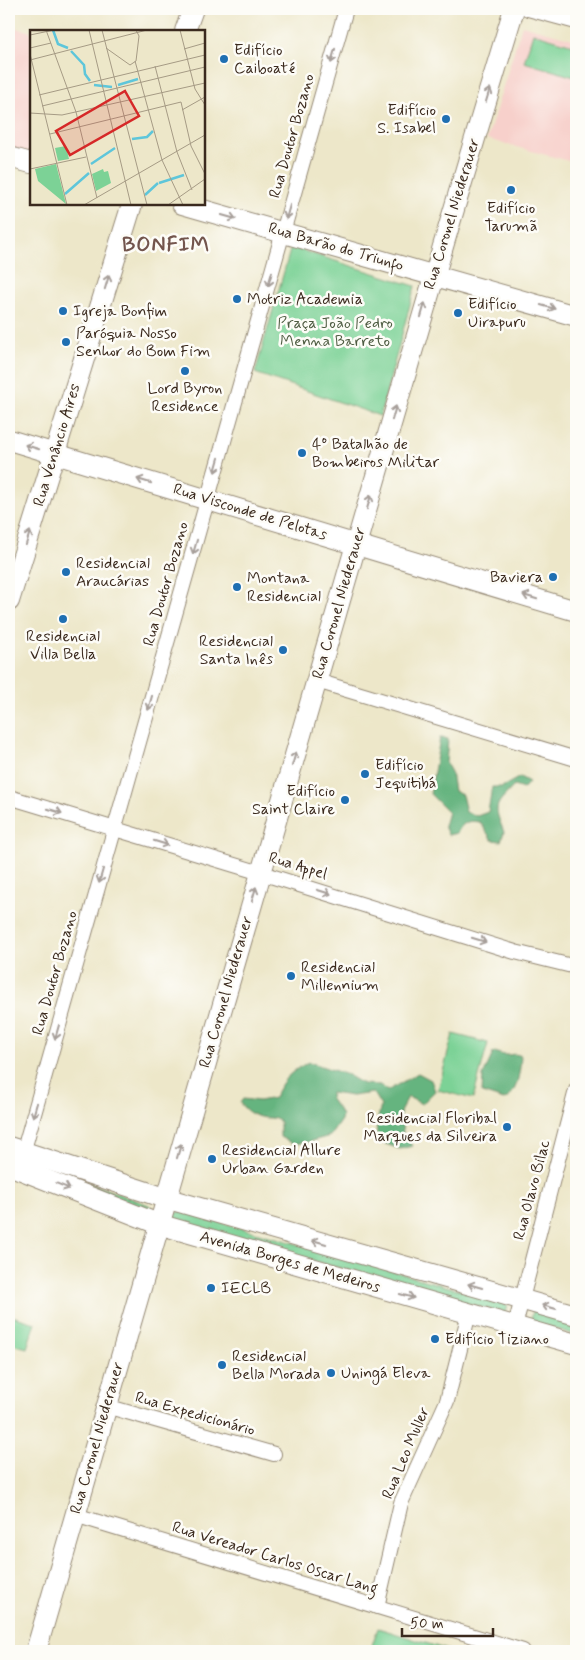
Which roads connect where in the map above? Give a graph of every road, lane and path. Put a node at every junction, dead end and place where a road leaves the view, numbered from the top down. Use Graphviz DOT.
graph roads {
  1 [pos="192,9"];
  2 [pos="346,9"];
  3 [pos="514,9"];
  4 [pos="528,9"];
  5 [pos="576,22"];
  6 [pos="185,30"];
  7 [pos="9,157"];
  8 [pos="30,163"];
  9 [pos="132,205"];
  10 [pos="186,205"];
  11 [pos="283,232"];
  12 [pos="434,274"];
  13 [pos="576,316"];
  14 [pos="9,440"];
  15 [pos="54,454"];
  16 [pos="208,500"];
  17 [pos="356,544"];
  18 [pos="9,601"];
  19 [pos="576,611"];
  20 [pos="317,681"];
  21 [pos="576,759"];
  22 [pos="9,797"];
  23 [pos="114,829"];
  24 [pos="261,873"];
  25 [pos="576,967"];
  26 [pos="576,1090"];
  27 [pos="15,1158"];
  28 [pos="166,1198"];
  29 [pos="158,1224"];
  30 [pos="522,1300"];
  31 [pos="469,1313"];
  32 [pos="576,1315"];
  33 [pos="515,1326"];
  34 [pos="576,1344"];
  35 [pos="106,1406"];
  36 [pos="274,1454"];
  37 [pos="74,1515"];
  38 [pos="377,1607"];
  39 [pos="36,1651"];
  40 [pos="523,1651"];
  1 -- 6 [label="street"];
  2 -- 11 [label="street, Rua Doutor Bozano, one-way"];
  12 -- 3 [label="street, Rua Coronel Niederauer, one-way"];
  4 -- 5 [label="street"];
  7 -- 8 [label="street"];
  15 -- 9 [label="street, Rua Venâncio Aires, one-way"];
  10 -- 11 [label="street, Rua Barão do Triunfo, one-way"];
  11 -- 12 [label="street, Rua Barão do Triunfo"];
  11 -- 16 [label="street, Rua Doutor Bozano, one-way"];
  12 -- 13 [label="street, Rua Barão do Triunfo, one-way"];
  17 -- 12 [label="street, Rua Coronel Niederauer, one-way"];
  15 -- 14 [label="street, Rua Visconde de Pelotas, one-way"];
  16 -- 15 [label="street, Rua Visconde de Pelotas, one-way"];
  18 -- 15 [label="street, Rua Venâncio Aires, one-way"];
  16 -- 17 [label="street, Rua Visconde de Pelotas"];
  16 -- 23 [label="street, Rua Doutor Bozano, one-way"];
  19 -- 17 [label="street, Rua Visconde de Pelotas, one-way"];
  17 -- 20 [label="street, Rua Coronel Niederauer"];
  20 -- 21 [label="street"];
  24 -- 20 [label="street, Rua Coronel Niederauer, one-way"];
  22 -- 23 [label="street, Rua Appel, one-way"];
  23 -- 24 [label="street, Rua Appel, one-way"];
  23 -- 27 [label="street, Rua Doutor Bozano, one-way"];
  24 -- 25 [label="street, Rua Appel, one-way"];
  28 -- 24 [label="street, Rua Coronel Niederauer, one-way"];
  26 -- 30 [label="street, Rua Olavo Bilac"];
  27 -- 28 [label="street, Avenida Borges de Medeiros"];
  27 -- 29 [label="street, Avenida Borges de Medeiros, one-way"];
  28 -- 29 [label="street, Rua Coronel Niederauer"];
  30 -- 28 [label="street, Avenida Borges de Medeiros, one-way"];
  29 -- 31 [label="street, Avenida Borges de Medeiros, one-way"];
  29 -- 35 [label="street, Rua Coronel Niederauer"];
  32 -- 30 [label="street, Avenida Borges de Medeiros, one-way"];
  30 -- 33 [label="street, Rua Olavo Bilac"];
  31 -- 33 [label="street, Avenida Borges de Medeiros"];
  31 -- 38 [label="street, Rua Leo Muller"];
  33 -- 34 [label="street, Avenida Borges de Medeiros"];
  35 -- 36 [label="street, Rua Expedicionário"];
  35 -- 37 [label="street, Rua Coronel Niederauer"];
  37 -- 38 [label="street, Rua Vereador Carlos Oscar Lang"];
  37 -- 39 [label="street, Rua Coronel Niederauer"];
  38 -- 40 [label="street, Rua Vereador Carlos Oscar Lang"];
}
